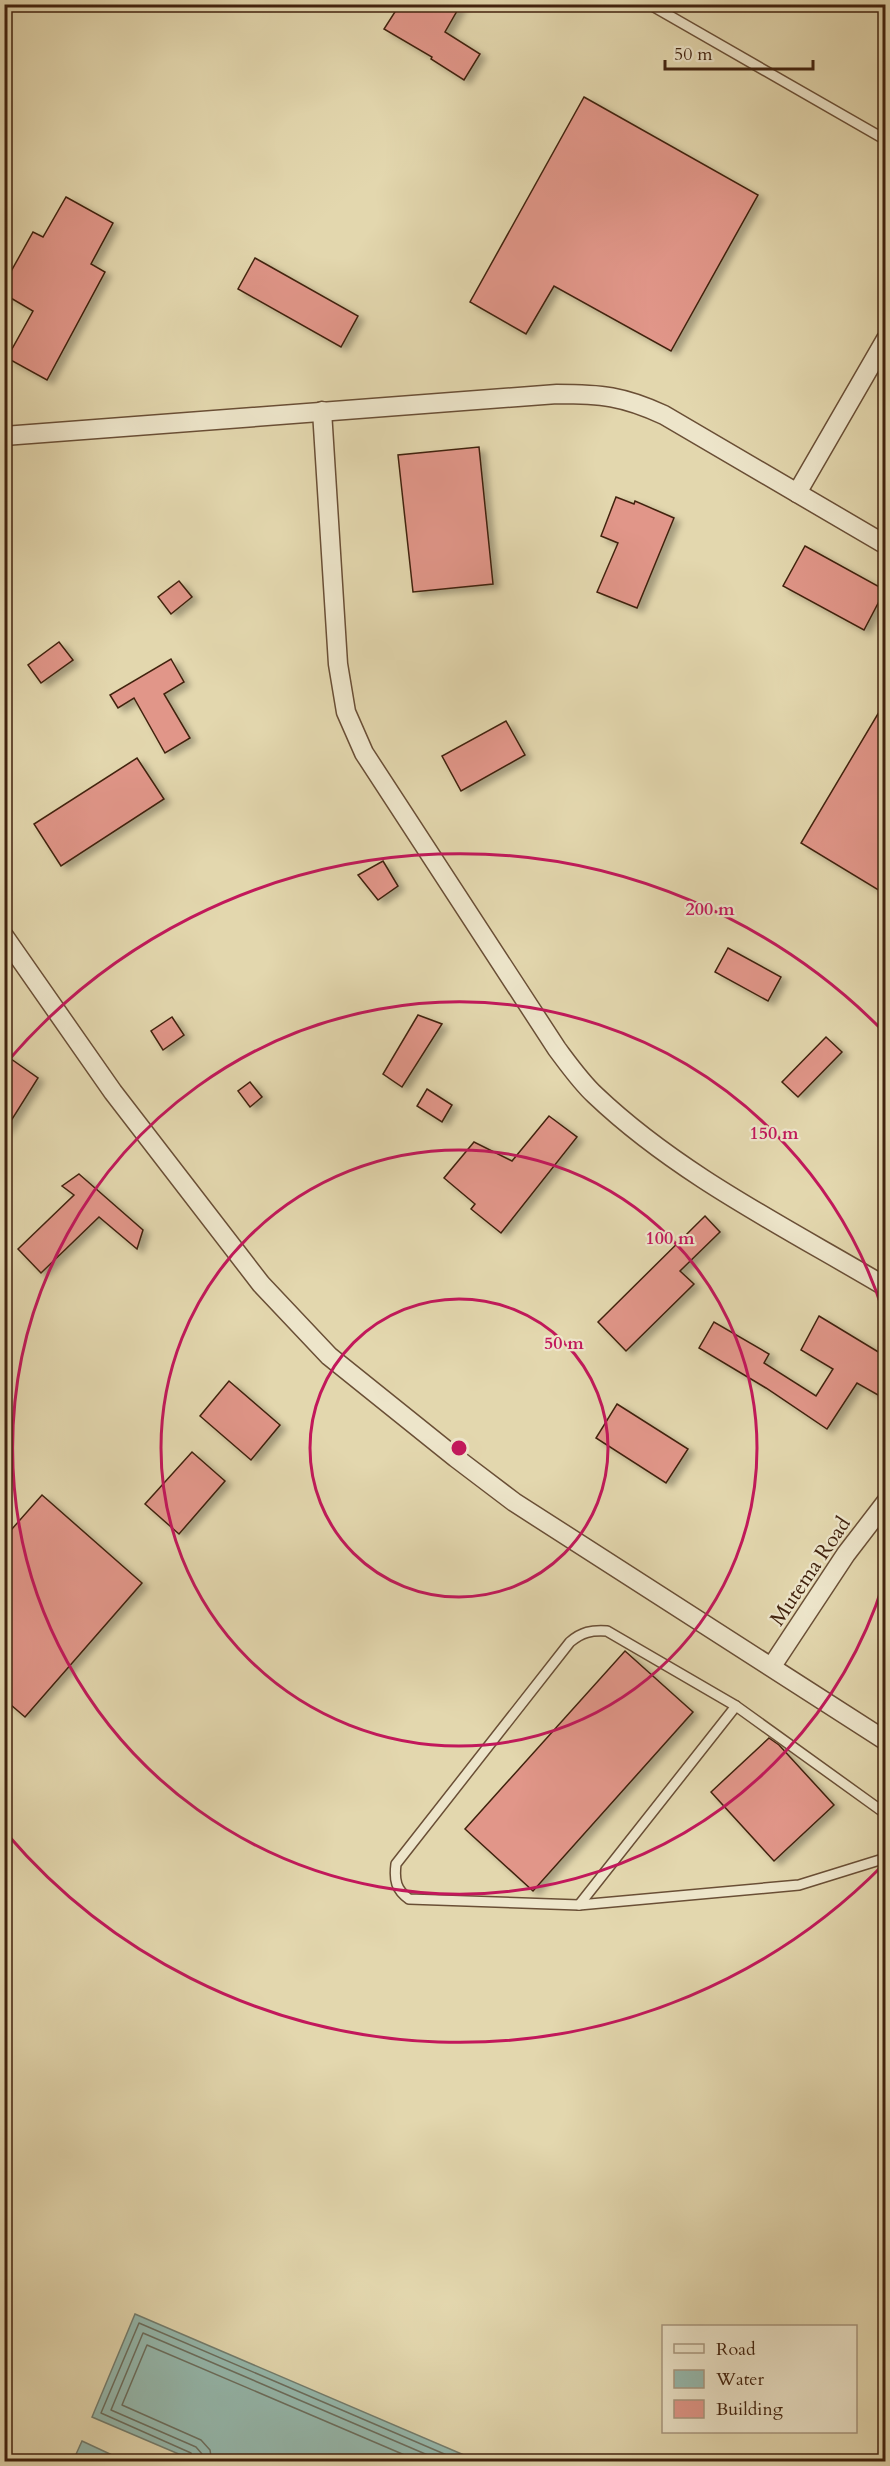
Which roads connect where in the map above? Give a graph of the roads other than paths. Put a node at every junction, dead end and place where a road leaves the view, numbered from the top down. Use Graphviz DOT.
graph roads {
  1 [pos="649,4"];
  2 [pos="885,140"];
  3 [pos="885,339"];
  4 [pos="322,411"];
  5 [pos="4,436"];
  6 [pos="797,493"];
  7 [pos="885,545"];
  8 [pos="4,936"];
  9 [pos="885,1287"];
  10 [pos="885,1502"];
  11 [pos="772,1666"];
  12 [pos="736,1706"];
  13 [pos="885,1741"];
  14 [pos="885,1814"];
  15 [pos="885,1858"];
  16 [pos="579,1905"];
  1 -- 2 [label="lane"];
  3 -- 6 [label="street"];
  4 -- 5 [label="street"];
  4 -- 6 [label="street"];
  4 -- 9 [label="street"];
  6 -- 7 [label="street"];
  8 -- 11 [label="street"];
  10 -- 11 [label="street, Mutema Road"];
  11 -- 13 [label="street"];
  12 -- 14 [label="lane"];
  12 -- 16 [label="lane"];
  12 -- 16 [label="lane"];
  15 -- 16 [label="lane"];
}
